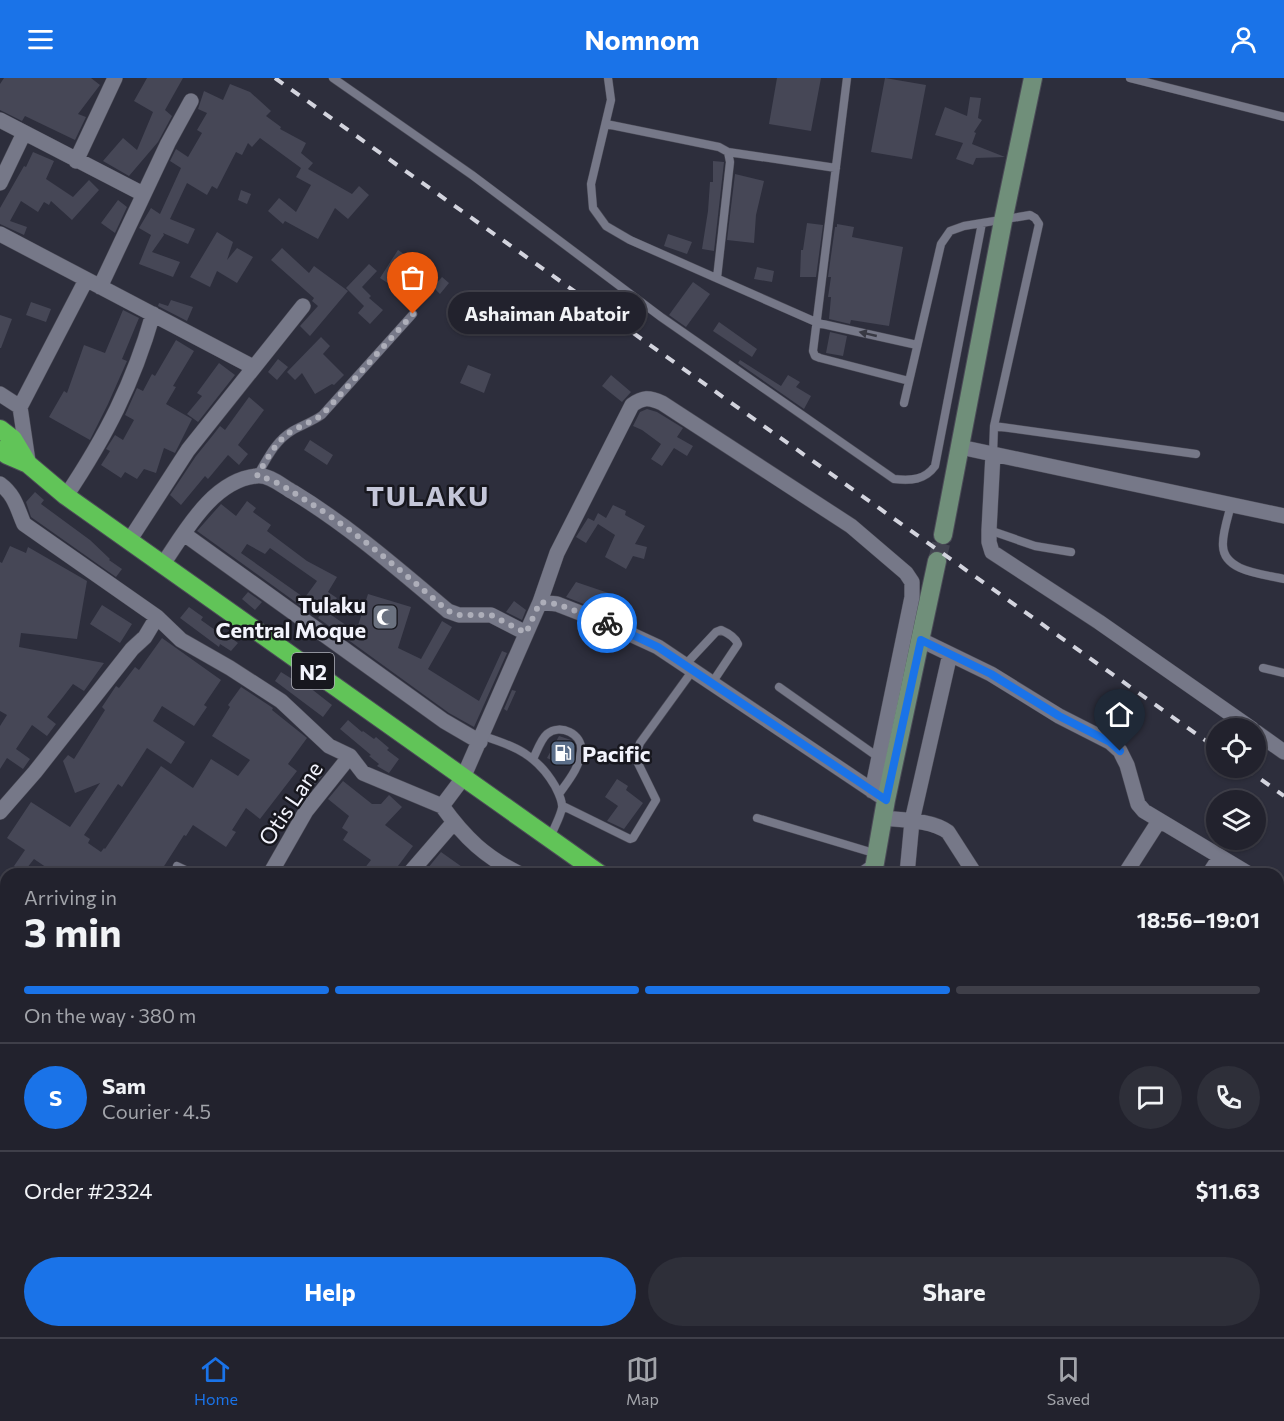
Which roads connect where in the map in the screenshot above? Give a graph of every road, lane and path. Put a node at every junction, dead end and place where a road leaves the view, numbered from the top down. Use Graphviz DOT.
graph roads {
  1 [pos="115,78"];
  2 [pos="333,78"];
  3 [pos="609,78"];
  4 [pos="847,78"];
  5 [pos="1033,78"];
  6 [pos="1130,78"];
  7 [pos="191,100"];
  8 [pos="1284,117"];
  9 [pos="0,120"];
  10 [pos="606,124"];
  11 [pos="24,133"];
  12 [pos="728,152"];
  13 [pos="76,161"];
  14 [pos="836,168"];
  15 [pos="0,183"];
  16 [pos="143,194"];
  17 [pos="1003,221"];
  18 [pos="982,223"];
  19 [pos="0,234"];
  20 [pos="717,278"];
  21 [pos="93,283"];
  22 [pos="303,306"];
  23 [pos="153,314"];
  24 [pos="413,314"];
  25 [pos="818,323"];
  26 [pos="917,345"];
  27 [pos="253,367"];
  28 [pos="909,381"];
  29 [pos="0,394"];
  30 [pos="904,403"];
  31 [pos="21,407"];
  32 [pos="994,426"];
  33 [pos="0,429"];
  34 [pos="960,447"];
  35 [pos="993,454"];
  36 [pos="1196,454"];
  37 [pos="2,455"];
  38 [pos="28,464"];
  39 [pos="257,476"];
  40 [pos="0,484"];
  41 [pos="66,496"];
  42 [pos="1231,505"];
  43 [pos="1284,516"];
  44 [pos="988,530"];
  45 [pos="184,534"];
  46 [pos="943,535"];
  47 [pos="129,541"];
  48 [pos="1071,552"];
  49 [pos="938,561"];
  50 [pos="162,564"];
  51 [pos="1284,579"];
  52 [pos="540,602"];
  53 [pos="157,618"];
  54 [pos="526,633"];
  55 [pos="921,640"];
  56 [pos="950,654"];
  57 [pos="689,668"];
  58 [pos="1263,668"];
  59 [pos="1284,673"];
  60 [pos="712,683"];
  61 [pos="779,687"];
  62 [pos="1236,718"];
  63 [pos="481,739"];
  64 [pos="1266,739"];
  65 [pos="1284,752"];
  66 [pos="350,756"];
  67 [pos="878,757"];
  68 [pos="533,759"];
  69 [pos="464,778"];
  70 [pos="559,794"];
  71 [pos="880,803"];
  72 [pos="442,806"];
  73 [pos="562,806"];
  74 [pos="0,812"];
  75 [pos="757,818"];
  76 [pos="912,821"];
  77 [pos="1159,821"];
  78 [pos="454,822"];
  79 [pos="549,840"];
  80 [pos="1220,857"];
  81 [pos="876,863"];
  82 [pos="177,866"];
  83 [pos="181,868"];
  84 [pos="273,868"];
  85 [pos="414,868"];
  86 [pos="507,868"];
  87 [pos="591,868"];
  88 [pos="908,868"];
  89 [pos="971,868"];
  90 [pos="1129,868"];
  91 [pos="1213,868"];
  92 [pos="1239,868"];
  1 -- 13 [label="street"];
  2 -- 18 [label="lane"];
  3 -- 10 [label="lane"];
  4 -- 14 [label="lane"];
  5 -- 17 [label="street"];
  6 -- 8 [label="lane"];
  7 -- 16 [label="street"];
  9 -- 11 [label="street"];
  10 -- 12 [label="lane"];
  10 -- 20 [label="lane"];
  11 -- 13 [label="street"];
  11 -- 15 [label="street"];
  12 -- 14 [label="lane"];
  12 -- 20 [label="lane"];
  13 -- 16 [label="street"];
  14 -- 25 [label="lane"];
  16 -- 21 [label="street"];
  17 -- 18 [label="lane"];
  17 -- 32 [label="lane"];
  17 -- 34 [label="street"];
  18 -- 26 [label="lane"];
  19 -- 21 [label="street"];
  20 -- 25 [label="lane"];
  21 -- 23 [label="street"];
  21 -- 31 [label="street"];
  22 -- 27 [label="street"];
  23 -- 27 [label="street"];
  23 -- 41 [label="street"];
  24 -- 39 [label="lane"];
  26 -- 25 [label="lane, one-way"];
  25 -- 28 [label="lane"];
  26 -- 28 [label="lane"];
  27 -- 47 [label="street"];
  28 -- 30 [label="lane"];
  29 -- 31 [label="street"];
  31 -- 38 [label="street"];
  32 -- 35 [label="lane"];
  32 -- 36 [label="lane"];
  33 -- 38 [label="highway, N2"];
  34 -- 35 [label="street"];
  34 -- 46 [label="street"];
  35 -- 42 [label="street"];
  35 -- 44 [label="street"];
  37 -- 38 [label="highway, N2"];
  38 -- 41 [label="highway, N2"];
  39 -- 45 [label="street"];
  39 -- 54 [label="street"];
  40 -- 53 [label="street"];
  41 -- 47 [label="highway, N2"];
  42 -- 43 [label="street"];
  42 -- 51 [label="lane"];
  44 -- 48 [label="lane"];
  44 -- 62 [label="street"];
  45 -- 50 [label="street"];
  45 -- 63 [label="street"];
  47 -- 50 [label="highway, N2"];
  49 -- 55 [label="street"];
  50 -- 69 [label="highway, N2"];
  52 -- 54 [label="street"];
  52 -- 57 [label="street"];
  52 -- 67 [label="street"];
  53 -- 66 [label="street"];
  53 -- 74 [label="street"];
  54 -- 63 [label="street"];
  55 -- 56 [label="street"];
  55 -- 71 [label="street"];
  56 -- 76 [label="street"];
  56 -- 77 [label="street"];
  57 -- 60 [label="street"];
  57 -- 60 [label="lane"];
  57 -- 73 [label="lane"];
  58 -- 59 [label="lane"];
  60 -- 71 [label="street"];
  61 -- 67 [label="lane"];
  63 -- 68 [label="lane"];
  63 -- 69 [label="street"];
  64 -- 65 [label="street"];
  66 -- 72 [label="street, Otis Lane"];
  66 -- 84 [label="street, Otis Lane"];
  67 -- 71 [label="street"];
  68 -- 70 [label="lane"];
  68 -- 70 [label="lane"];
  69 -- 72 [label="street"];
  69 -- 79 [label="highway, N2"];
  70 -- 73 [label="lane"];
  71 -- 76 [label="street"];
  71 -- 81 [label="street"];
  72 -- 78 [label="street"];
  73 -- 79 [label="lane"];
  75 -- 81 [label="lane"];
  76 -- 88 [label="street"];
  76 -- 89 [label="street"];
  77 -- 80 [label="street"];
  77 -- 90 [label="street"];
  78 -- 85 [label="street"];
  78 -- 86 [label="street"];
  79 -- 87 [label="highway, N2"];
  80 -- 91 [label="street"];
  80 -- 92 [label="street"];
  82 -- 83 [label="lane"];
}
